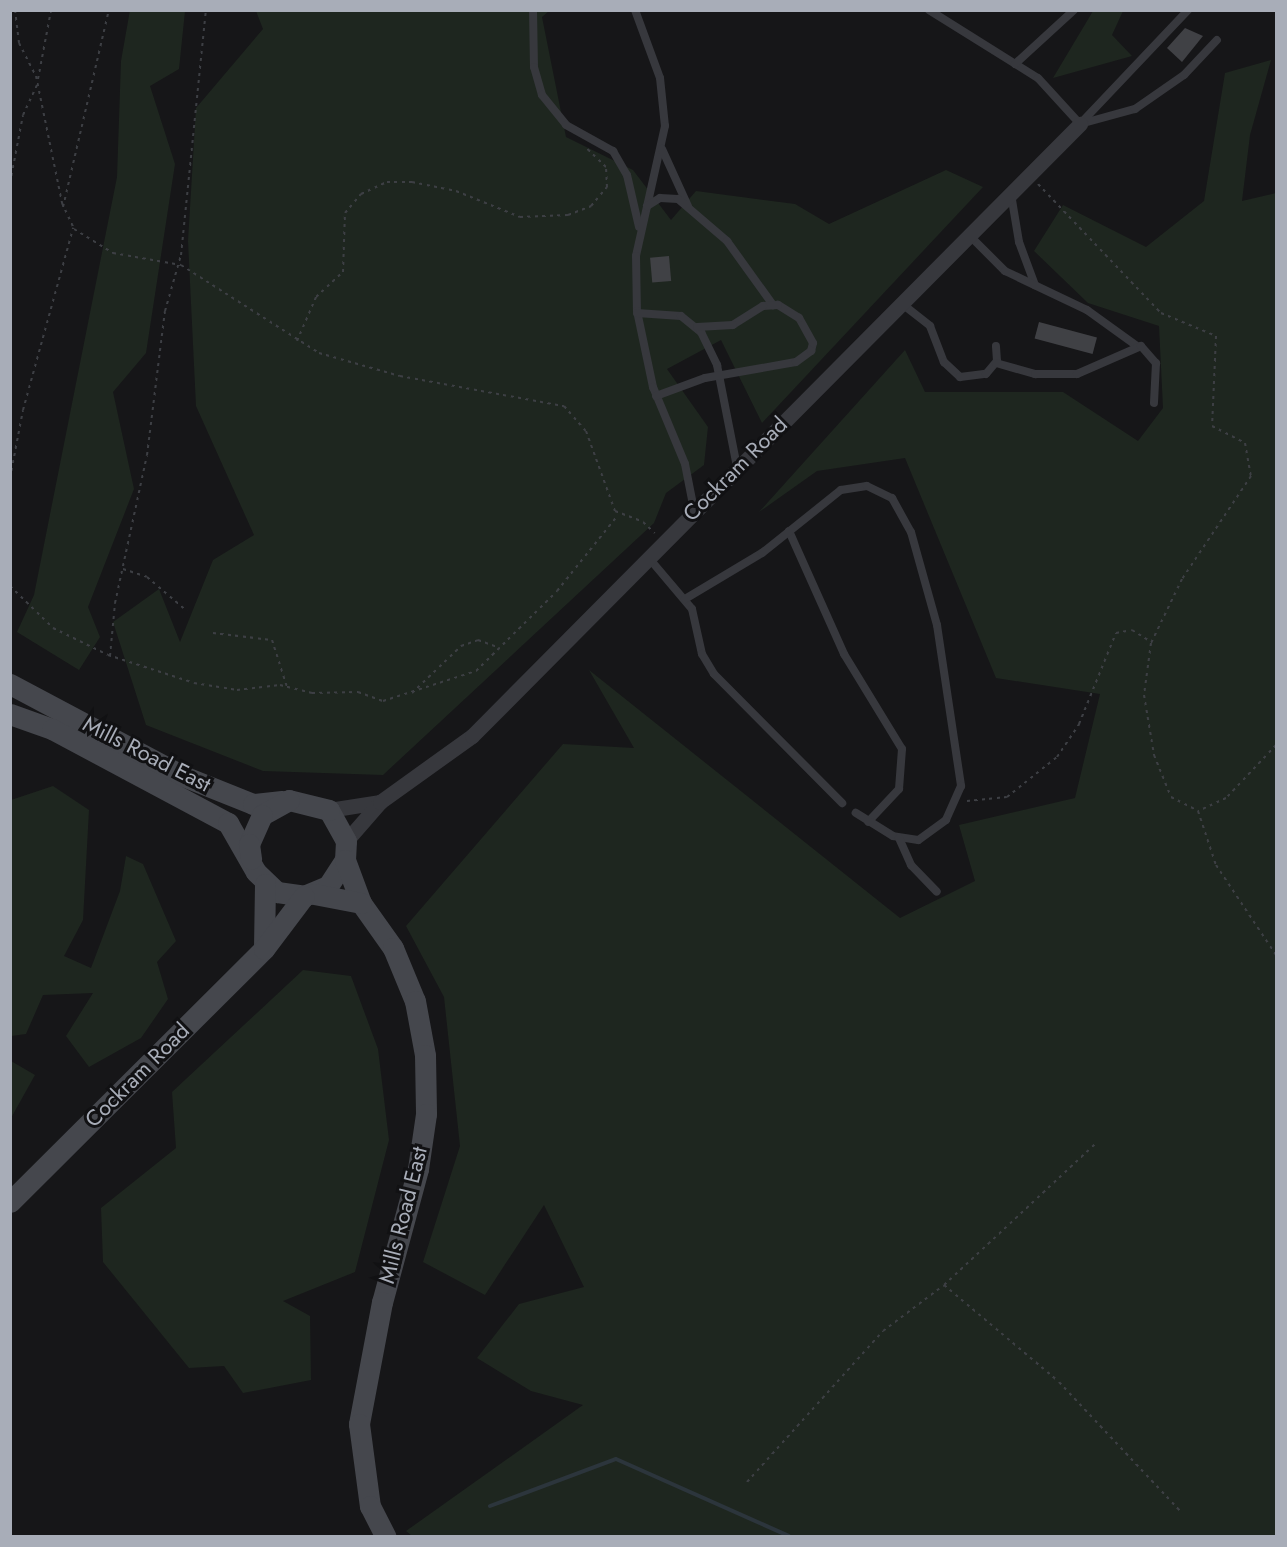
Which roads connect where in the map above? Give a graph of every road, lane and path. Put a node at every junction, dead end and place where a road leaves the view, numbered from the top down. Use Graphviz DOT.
graph roads {
  1 [pos="15,10"];
  2 [pos="51,10"];
  3 [pos="109,10"];
  4 [pos="206,10"];
  5 [pos="533,10"];
  6 [pos="635,10"];
  7 [pos="929,10"];
  8 [pos="1074,10"];
  9 [pos="1188,10"];
  10 [pos="1217,40"];
  11 [pos="1015,64"];
  12 [pos="38,82"];
  13 [pos="1080,124"];
  14 [pos="580,132"];
  15 [pos="662,146"];
  16 [pos="1029,175"];
  17 [pos="10,183"];
  18 [pos="1011,193"];
  19 [pos="647,206"];
  20 [pos="63,207"];
  21 [pos="688,208"];
  22 [pos="73,228"];
  23 [pos="640,231"];
  24 [pos="969,235"];
  25 [pos="179,264"];
  26 [pos="1035,285"];
  27 [pos="901,303"];
  28 [pos="773,305"];
  29 [pos="638,314"];
  30 [pos="697,327"];
  31 [pos="297,342"];
  32 [pos="996,346"];
  33 [pos="1137,346"];
  34 [pos="996,363"];
  35 [pos="719,375"];
  36 [pos="656,396"];
  37 [pos="1154,403"];
  38 [pos="737,467"];
  39 [pos="10,478"];
  40 [pos="694,510"];
  41 [pos="618,515"];
  42 [pos="789,531"];
  43 [pos="663,542"];
  44 [pos="648,557"];
  45 [pos="123,569"];
  46 [pos="10,586"];
  47 [pos="685,599"];
  48 [pos="187,611"];
  49 [pos="213,633"];
  50 [pos="1151,642"];
  51 [pos="500,648"];
  52 [pos="110,656"];
  53 [pos="10,684"];
  54 [pos="287,687"];
  55 [pos="410,695"];
  56 [pos="10,714"];
  57 [pos="1276,745"];
  58 [pos="289,800"];
  59 [pos="958,800"];
  60 [pos="380,802"];
  61 [pos="842,803"];
  62 [pos="329,810"];
  63 [pos="1198,811"];
  64 [pos="856,813"];
  65 [pos="868,822"];
  66 [pos="899,838"];
  67 [pos="346,850"];
  68 [pos="250,859"];
  69 [pos="265,884"];
  70 [pos="937,892"];
  71 [pos="309,895"];
  72 [pos="361,903"];
  73 [pos="264,949"];
  74 [pos="1276,955"];
  75 [pos="1095,1144"];
  76 [pos="10,1202"];
  77 [pos="944,1285"];
  78 [pos="747,1482"];
  79 [pos="1180,1511"];
  80 [pos="385,1536"];
  1 -- 12 [label="path"];
  2 -- 12 [label="path"];
  3 -- 20 [label="path"];
  4 -- 25 [label="path"];
  5 -- 14 [label="lane"];
  6 -- 15 [label="lane"];
  7 -- 11 [label="lane"];
  8 -- 11 [label="lane"];
  9 -- 13 [label="lane"];
  10 -- 13 [label="lane"];
  11 -- 13 [label="lane"];
  12 -- 17 [label="path"];
  12 -- 20 [label="path"];
  13 -- 16 [label="street, Cockram Road"];
  14 -- 23 [label="lane"];
  14 -- 31 [label="path"];
  15 -- 19 [label="lane"];
  15 -- 21 [label="lane"];
  16 -- 18 [label="street, Cockram Road"];
  16 -- 50 [label="path"];
  18 -- 24 [label="street, Cockram Road"];
  18 -- 26 [label="lane"];
  19 -- 21 [label="lane"];
  19 -- 23 [label="lane"];
  20 -- 22 [label="path"];
  21 -- 28 [label="lane"];
  22 -- 25 [label="path"];
  22 -- 39 [label="path"];
  23 -- 29 [label="lane"];
  24 -- 26 [label="lane"];
  24 -- 27 [label="street, Cockram Road"];
  25 -- 31 [label="path"];
  25 -- 45 [label="path"];
  26 -- 33 [label="lane"];
  27 -- 34 [label="lane"];
  27 -- 38 [label="street, Cockram Road"];
  28 -- 30 [label="lane"];
  28 -- 35 [label="lane"];
  29 -- 30 [label="lane"];
  29 -- 36 [label="lane"];
  30 -- 35 [label="lane"];
  31 -- 41 [label="path"];
  32 -- 34 [label="lane"];
  33 -- 34 [label="lane"];
  33 -- 37 [label="lane"];
  35 -- 36 [label="lane"];
  35 -- 38 [label="lane"];
  36 -- 40 [label="lane"];
  38 -- 40 [label="street, Cockram Road"];
  40 -- 43 [label="street, Cockram Road"];
  41 -- 43 [label="path"];
  41 -- 51 [label="path"];
  42 -- 47 [label="lane"];
  42 -- 59 [label="lane"];
  42 -- 65 [label="lane"];
  43 -- 44 [label="street, Cockram Road"];
  44 -- 47 [label="lane"];
  44 -- 60 [label="street, Cockram Road"];
  45 -- 48 [label="path"];
  45 -- 52 [label="path"];
  46 -- 52 [label="path"];
  47 -- 61 [label="lane"];
  49 -- 54 [label="path"];
  50 -- 59 [label="path"];
  50 -- 63 [label="path"];
  51 -- 55 [label="path"];
  51 -- 55 [label="path"];
  52 -- 54 [label="path"];
  53 -- 58 [label="main road, Mills Road East"];
  54 -- 55 [label="path"];
  56 -- 68 [label="main road, Mills Road East"];
  57 -- 63 [label="path"];
  58 -- 62 [label="main road"];
  58 -- 68 [label="main road"];
  59 -- 66 [label="lane"];
  60 -- 62 [label="street, Cockram Road"];
  60 -- 67 [label="street, Cockram Road"];
  62 -- 67 [label="main road"];
  63 -- 74 [label="path"];
  64 -- 65 [label="lane"];
  65 -- 66 [label="lane"];
  66 -- 70 [label="lane"];
  67 -- 71 [label="main road"];
  67 -- 72 [label="main road, Mills Road East"];
  68 -- 69 [label="main road"];
  69 -- 71 [label="main road"];
  69 -- 73 [label="main road"];
  71 -- 72 [label="main road"];
  71 -- 73 [label="main road, Cockram Road"];
  72 -- 80 [label="main road, Mills Road East"];
  73 -- 76 [label="main road, Cockram Road"];
  75 -- 77 [label="path"];
  77 -- 78 [label="path"];
  77 -- 79 [label="path"];
}
